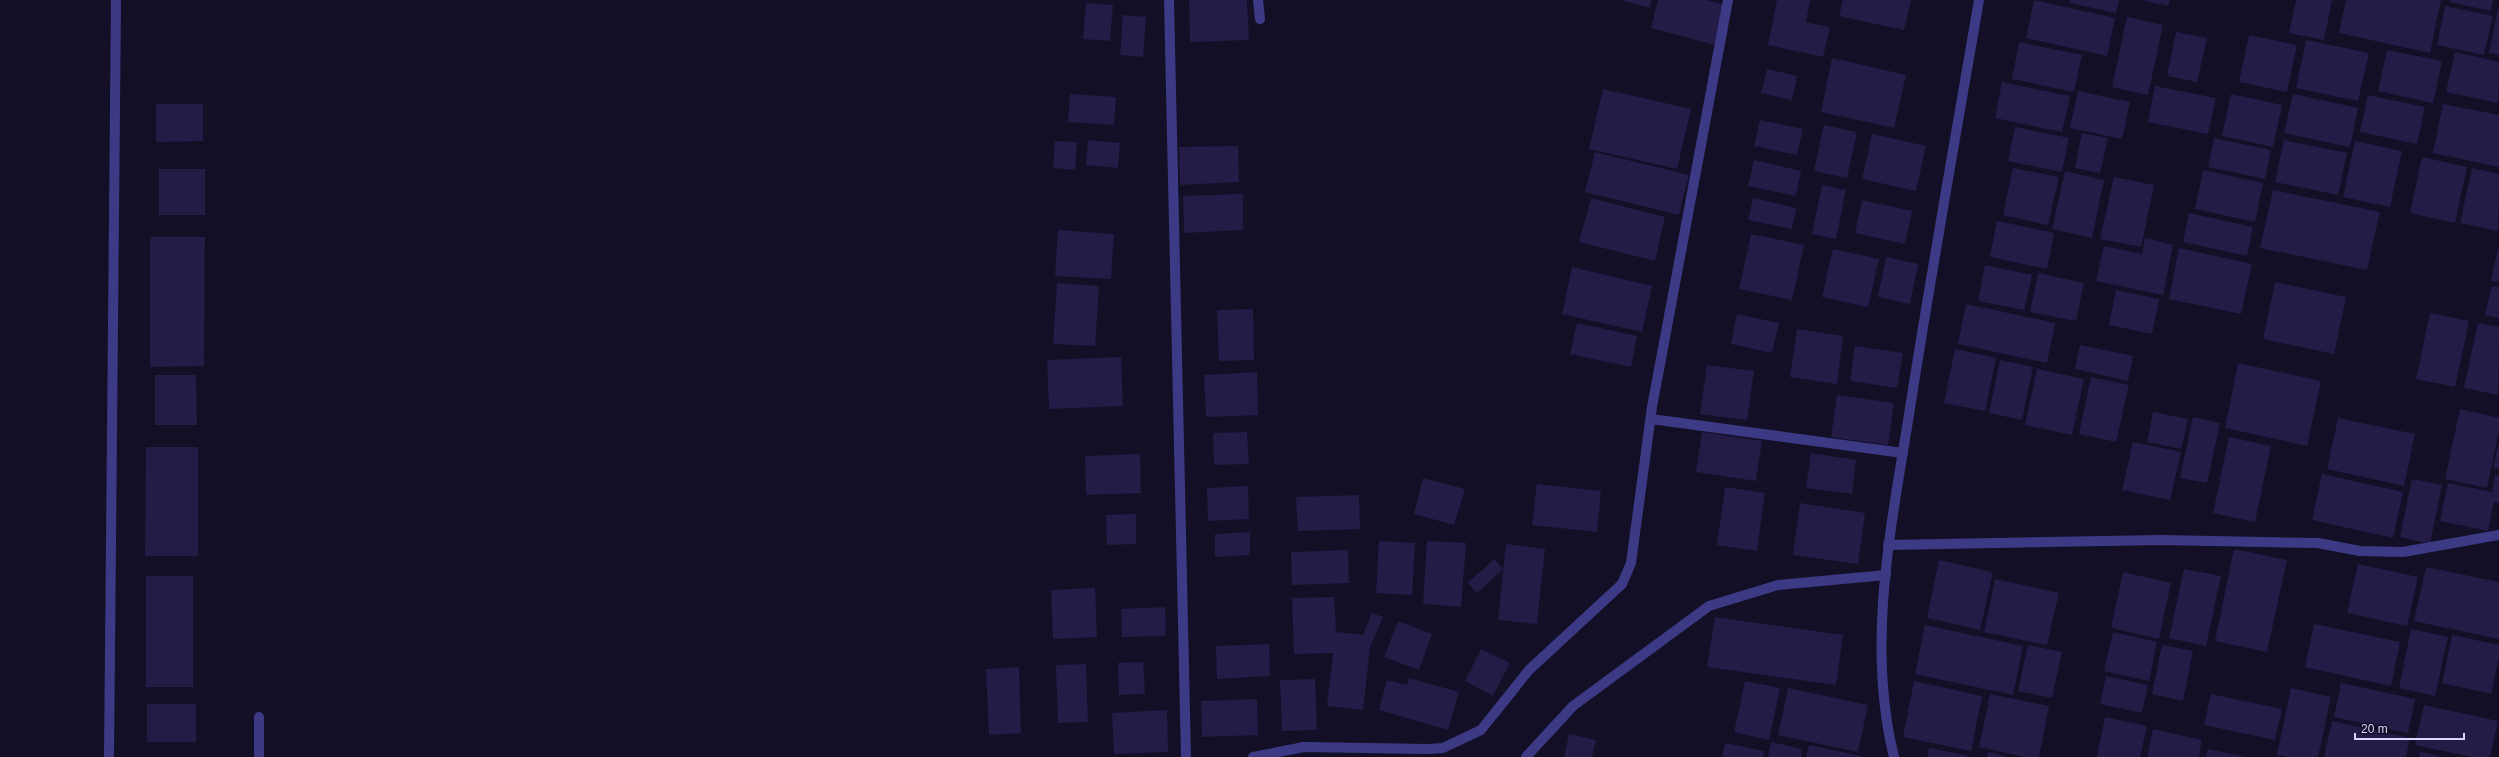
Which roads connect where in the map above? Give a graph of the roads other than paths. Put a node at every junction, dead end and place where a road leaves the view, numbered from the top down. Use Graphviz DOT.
graph roads {
  1 [pos="116,0"];
  2 [pos="1170,0"];
  3 [pos="1258,0"];
  4 [pos="1728,0"];
  5 [pos="1979,0"];
  6 [pos="1260,19"];
  7 [pos="1651,419"];
  8 [pos="1903,453"];
  9 [pos="2499,535"];
  10 [pos="1888,545"];
  11 [pos="1886,575"];
  12 [pos="259,717"];
  13 [pos="109,757"];
  14 [pos="259,757"];
  15 [pos="1186,757"];
  16 [pos="1253,757"];
  17 [pos="1526,757"];
  18 [pos="1894,757"];
  1 -- 13 [label="street"];
  2 -- 15 [label="street"];
  3 -- 6 [label="street"];
  4 -- 7 [label="street"];
  5 -- 8 [label="street"];
  7 -- 8 [label="street"];
  7 -- 16 [label="street"];
  8 -- 10 [label="street"];
  9 -- 10 [label="street"];
  10 -- 11 [label="street"];
  11 -- 17 [label="street"];
  11 -- 18 [label="street"];
  12 -- 14 [label="street"];
}
